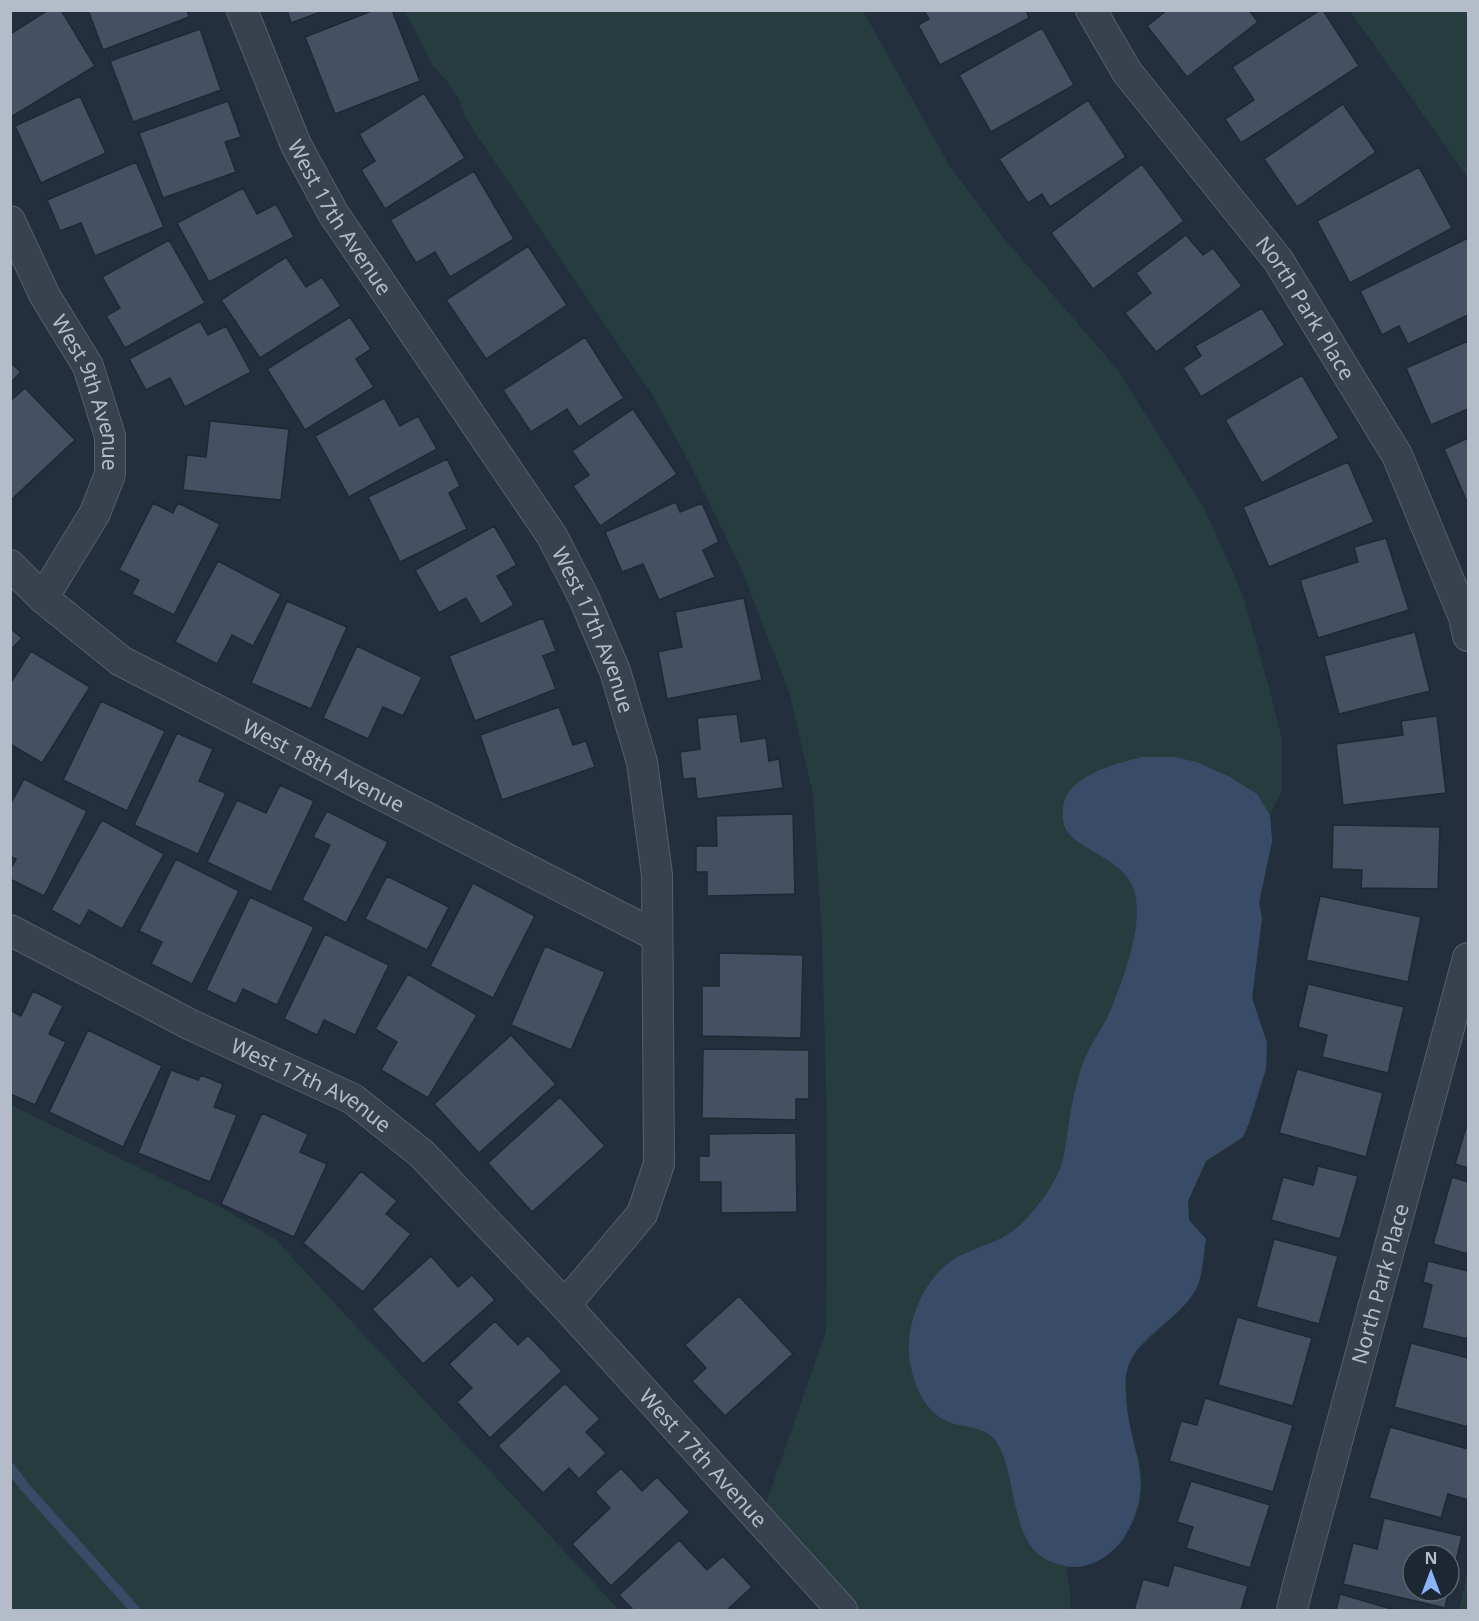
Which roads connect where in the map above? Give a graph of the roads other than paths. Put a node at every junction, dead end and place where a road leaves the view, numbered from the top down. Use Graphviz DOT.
graph roads {
  1 [pos="242,10"];
  2 [pos="1091,10"];
  3 [pos="10,221"];
  4 [pos="10,566"];
  5 [pos="43,598"];
  6 [pos="1468,636"];
  7 [pos="10,930"];
  8 [pos="657,936"];
  9 [pos="1468,958"];
  10 [pos="565,1305"];
  11 [pos="842,1611"];
  12 [pos="1292,1611"];
  1 -- 8 [label="street, West 17th Avenue"];
  2 -- 6 [label="street, North Park Place"];
  3 -- 5 [label="street, West 9th Avenue"];
  4 -- 5 [label="street, West 18th Avenue"];
  5 -- 8 [label="street, West 18th Avenue"];
  7 -- 10 [label="street, West 17th Avenue"];
  8 -- 10 [label="street, West 17th Avenue"];
  9 -- 12 [label="street, North Park Place"];
  10 -- 11 [label="street, West 17th Avenue"];
}
